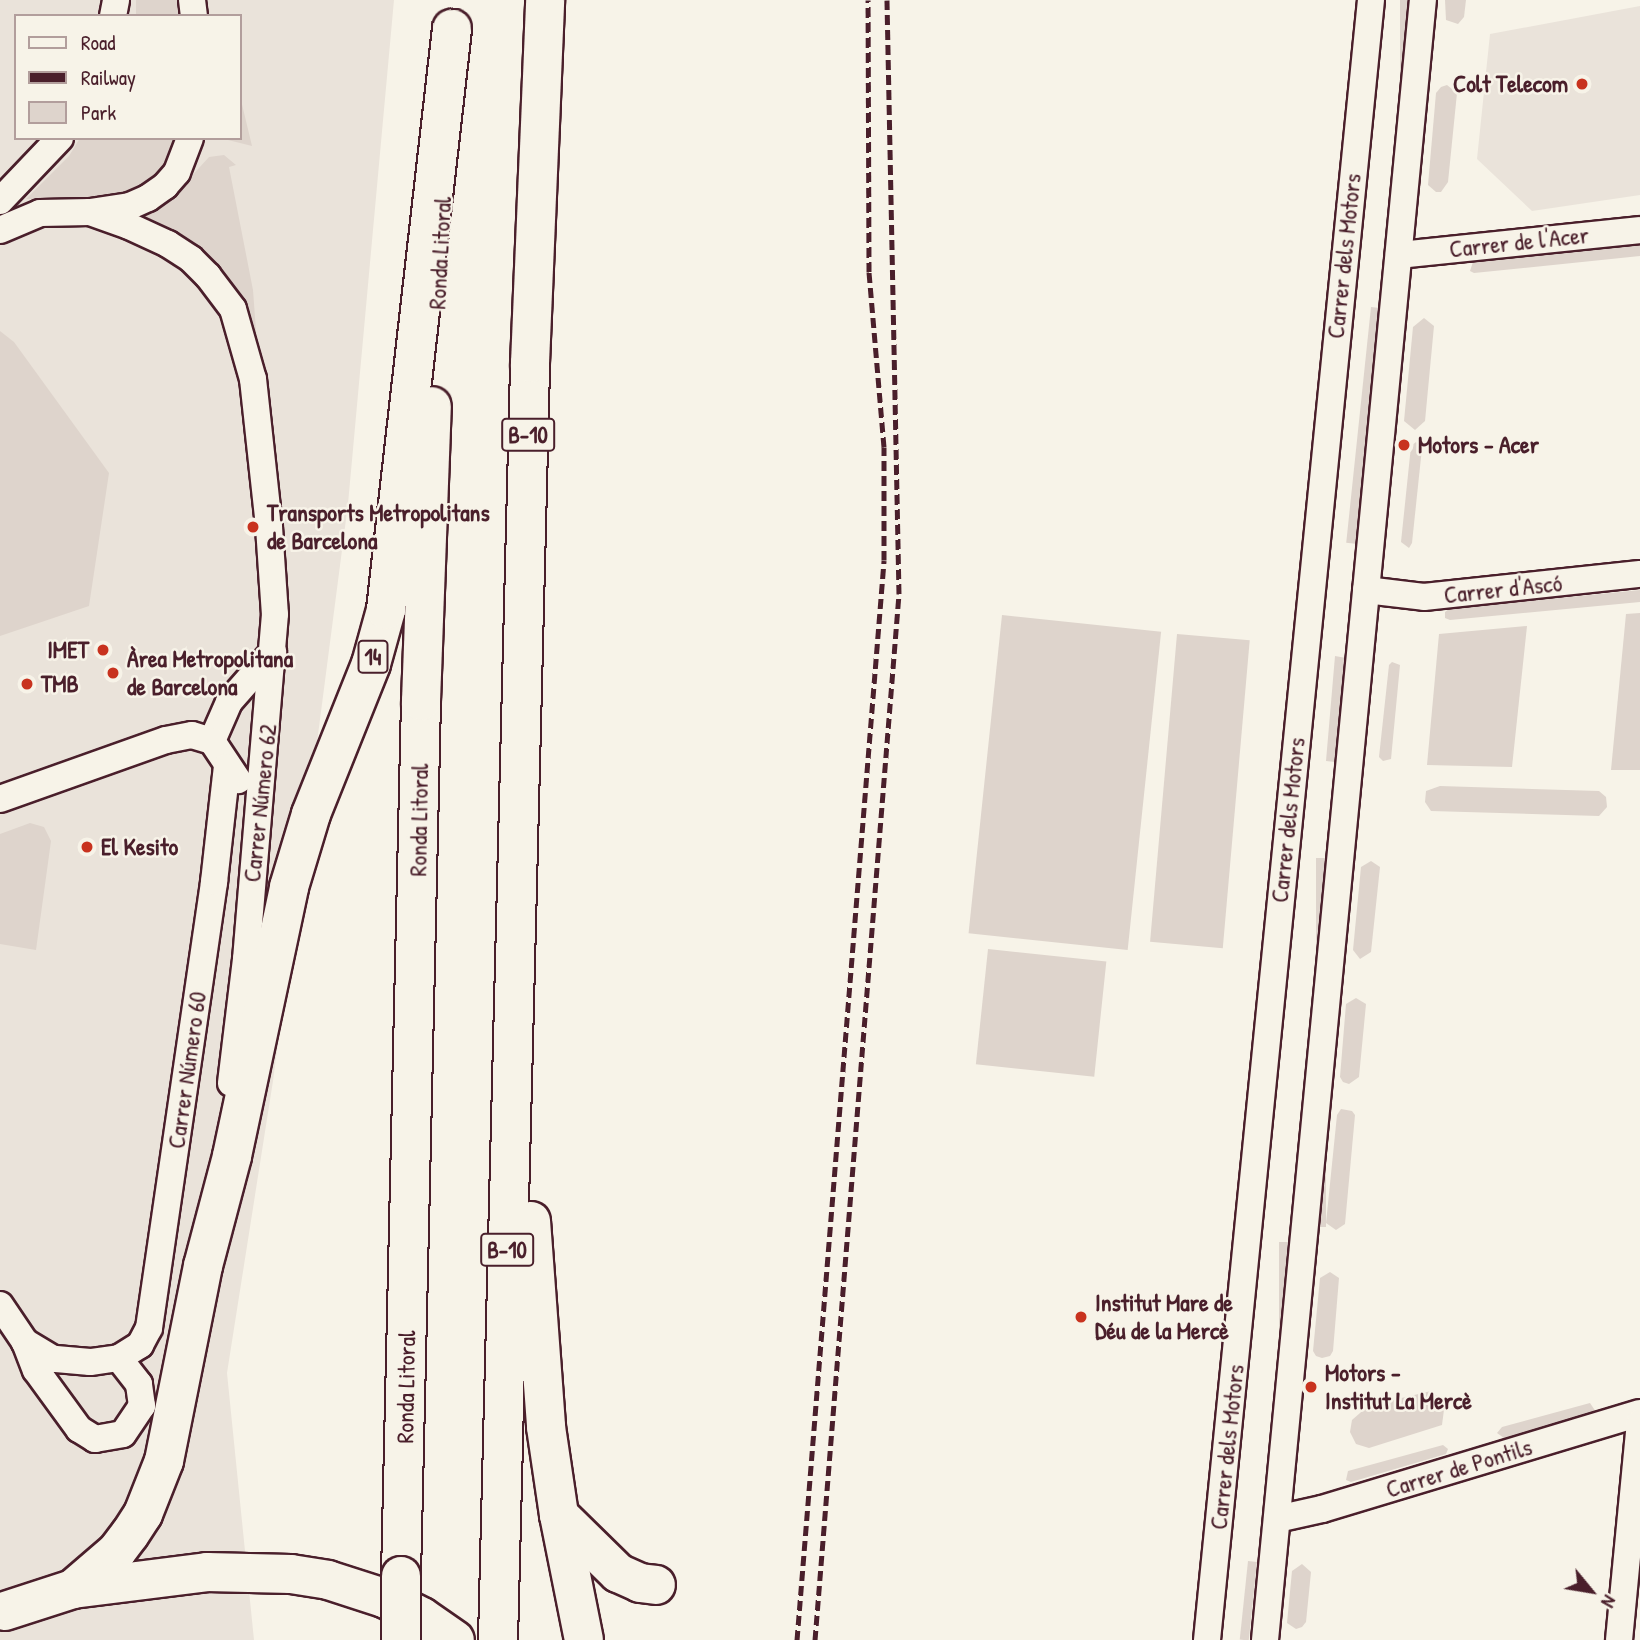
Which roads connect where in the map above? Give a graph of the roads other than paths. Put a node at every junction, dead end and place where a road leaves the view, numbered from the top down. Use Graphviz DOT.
graph roads {
  1 [pos="545,0"];
  2 [pos="1371,0"];
  3 [pos="1423,0"];
  4 [pos="453,14"];
  5 [pos="58,140"];
  6 [pos="189,140"];
  7 [pos="0,201"];
  8 [pos="90,212"];
  9 [pos="0,230"];
  10 [pos="1640,230"];
  11 [pos="1399,255"];
  12 [pos="1640,574"];
  13 [pos="1366,590"];
  14 [pos="273,652"];
  15 [pos="212,741"];
  16 [pos="227,767"];
  17 [pos="262,788"];
  18 [pos="0,799"];
  19 [pos="520,869"];
  20 [pos="203,1266"];
  21 [pos="0,1305"];
  22 [pos="25,1342"];
  23 [pos="120,1358"];
  24 [pos="1640,1413"];
  25 [pos="1640,1422"];
  26 [pos="559,1515"];
  27 [pos="1277,1519"];
  28 [pos="656,1585"];
  29 [pos="73,1589"];
  30 [pos="5,1611"];
  31 [pos="498,1635"];
  32 [pos="401,1640"];
  33 [pos="455,1640"];
  34 [pos="584,1640"];
  35 [pos="1207,1640"];
  36 [pos="1265,1640"];
  37 [pos="1619,1640"];
  1 -- 19 [label="highway, B-10"];
  2 -- 35 [label="street, Carrer dels Motors"];
  3 -- 11 [label="street"];
  4 -- 20 [label="highway, 14"];
  4 -- 32 [label="highway, Ronda Litoral, bridge"];
  5 -- 7 [label="street"];
  6 -- 8 [label="street, Carrer Número 62"];
  8 -- 9 [label="street, Carrer Número 62"];
  8 -- 14 [label="street, Carrer Número 62"];
  10 -- 11 [label="street, Carrer de l'Acer"];
  11 -- 13 [label="street"];
  12 -- 13 [label="street, Carrer d'Ascó"];
  13 -- 27 [label="street"];
  14 -- 15 [label="street"];
  14 -- 17 [label="street, Carrer Número 62"];
  15 -- 16 [label="street"];
  15 -- 18 [label="street"];
  16 -- 17 [label="street"];
  16 -- 23 [label="street, Carrer Número 60"];
  17 -- 20 [label="street, Carrer Número 62"];
  19 -- 26 [label="highway"];
  19 -- 31 [label="highway, B-10"];
  20 -- 29 [label="highway"];
  21 -- 22 [label="street"];
  22 -- 23 [label="street"];
  22 -- 23 [label="street"];
  24 -- 27 [label="street, Carrer de Pontils"];
  25 -- 37 [label="street"];
  26 -- 28 [label="highway"];
  26 -- 34 [label="highway"];
  27 -- 36 [label="street"];
  29 -- 30 [label="highway"];
  29 -- 33 [label="highway"];
}
